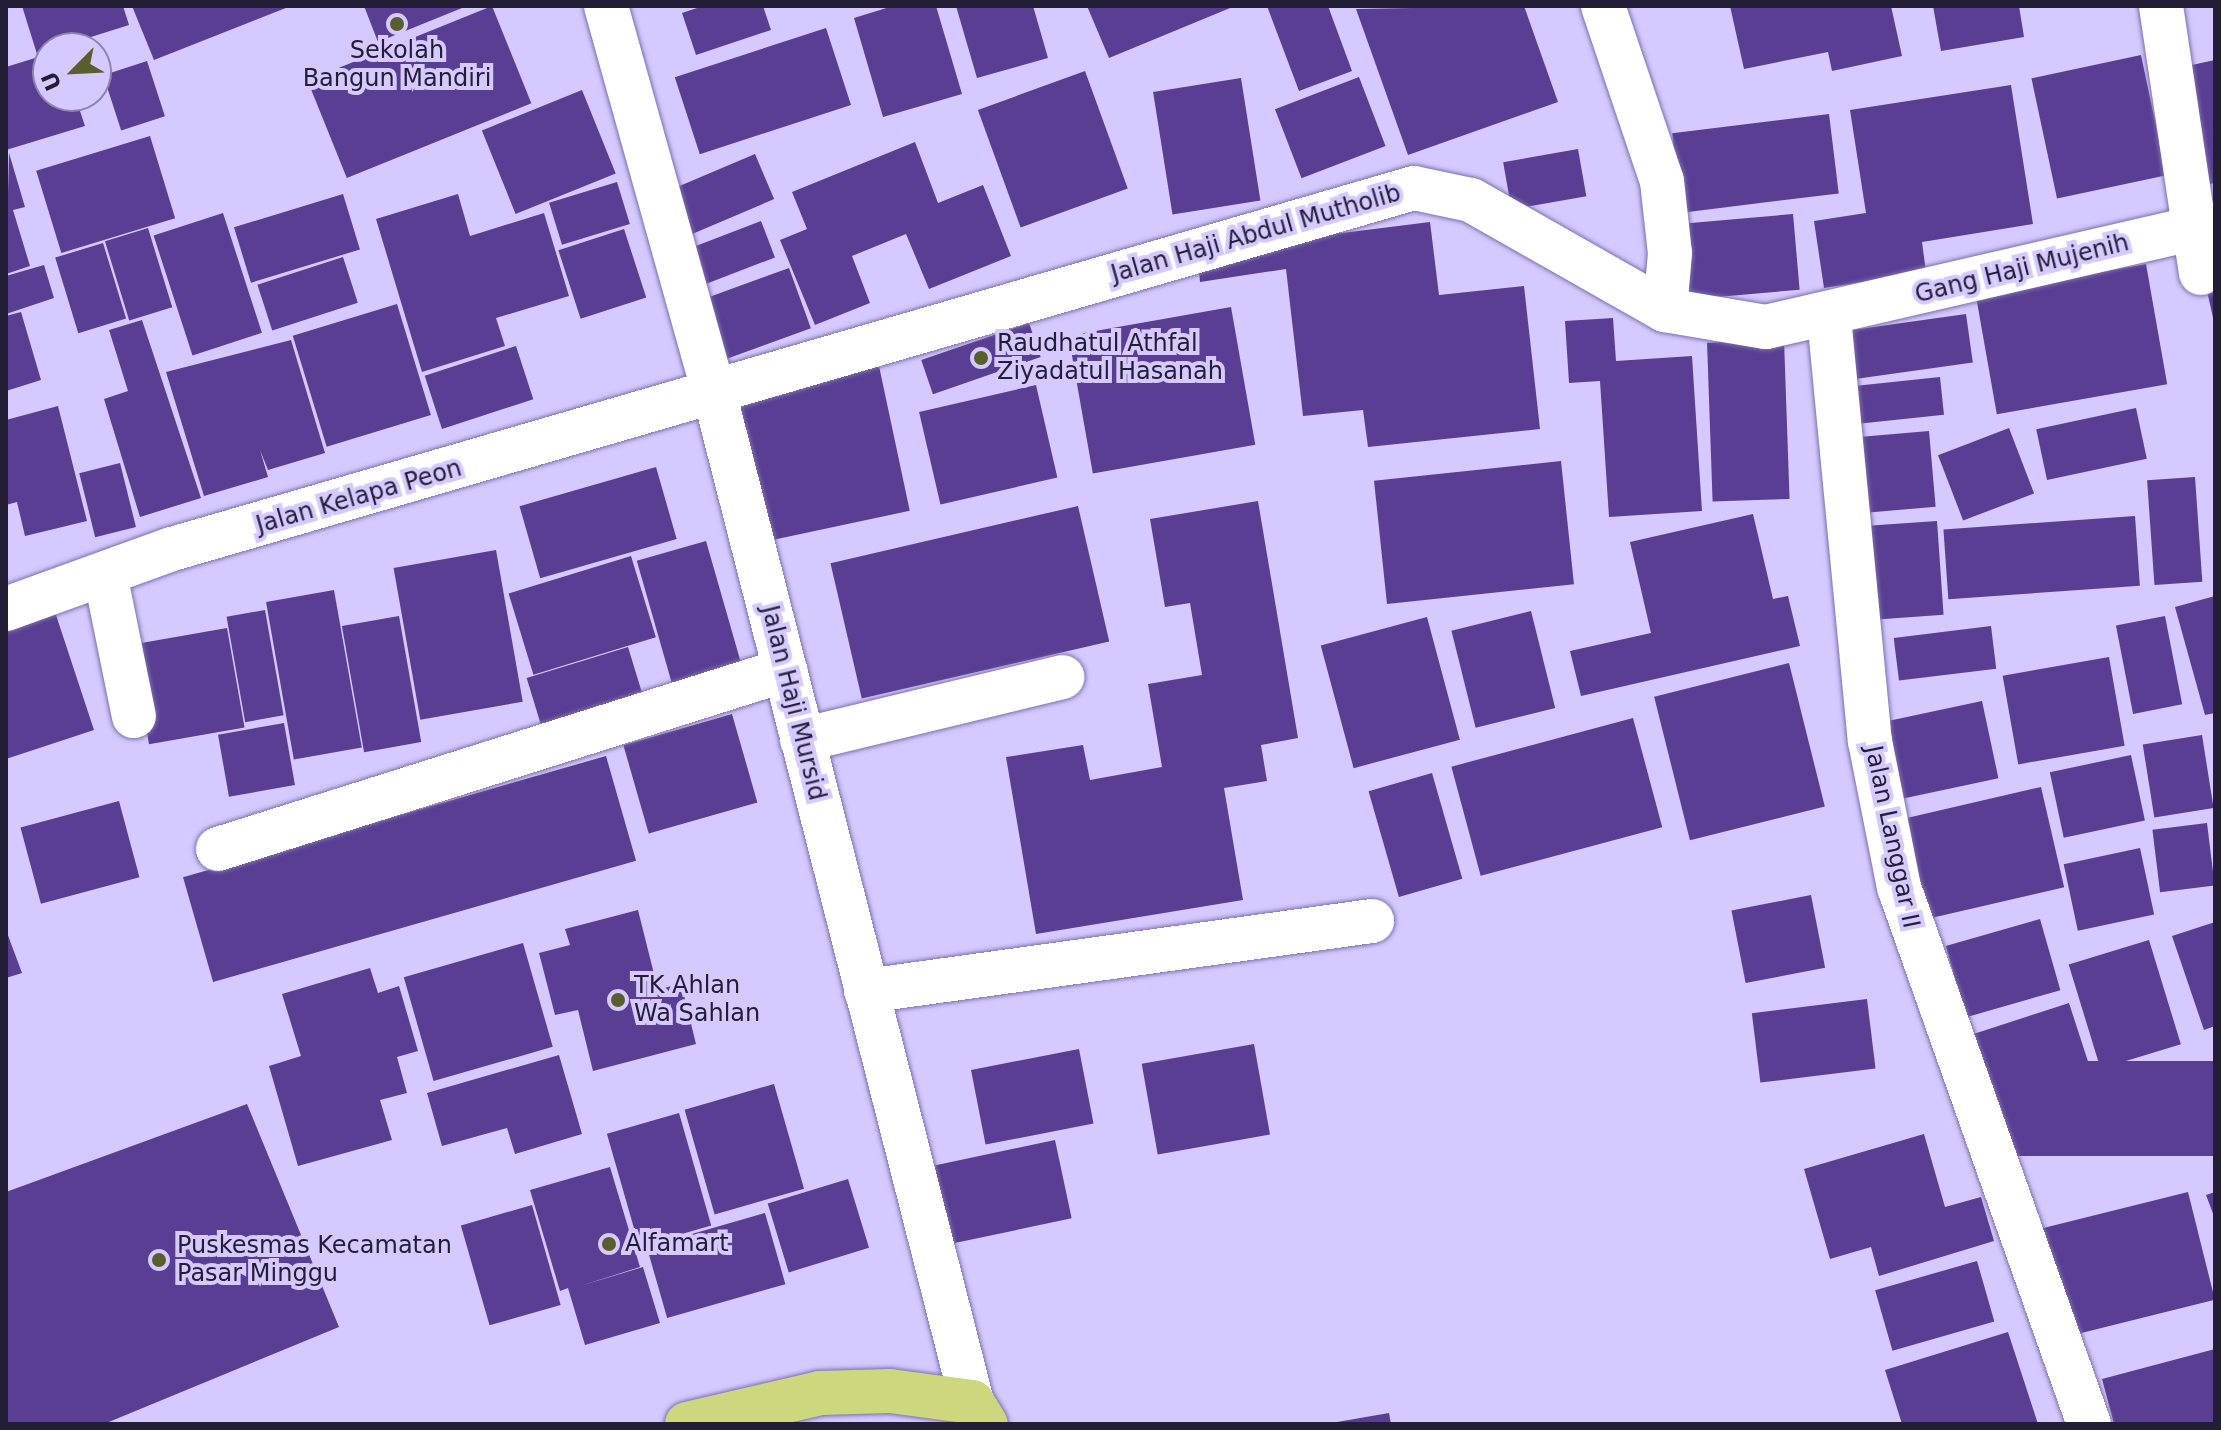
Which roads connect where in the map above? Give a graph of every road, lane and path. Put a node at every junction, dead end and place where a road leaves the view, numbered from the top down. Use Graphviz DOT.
graph roads {
  1 [pos="606,6"];
  2 [pos="1603,6"];
  3 [pos="2161,6"];
  4 [pos="2204,225"];
  5 [pos="2201,273"];
  6 [pos="1665,310"];
  7 [pos="1829,317"];
  8 [pos="715,396"];
  9 [pos="105,574"];
  10 [pos="6,609"];
  11 [pos="785,670"];
  12 [pos="1063,677"];
  13 [pos="134,716"];
  14 [pos="802,740"];
  15 [pos="218,849"];
  16 [pos="1372,921"];
  17 [pos="866,991"];
  18 [pos="979,1413"];
  19 [pos="687,1424"];
  20 [pos="2089,1424"];
  1 -- 8 [label="street, Jalan Haji Mursid"];
  2 -- 6 [label="street"];
  3 -- 4 [label="street"];
  4 -- 5 [label="street"];
  4 -- 7 [label="street, Gang Haji Mujenih"];
  6 -- 7 [label="street, Jalan Haji Abdul Mutholib"];
  6 -- 8 [label="street, Jalan Haji Abdul Mutholib"];
  7 -- 20 [label="street, Jalan Langgar II"];
  8 -- 9 [label="street, Jalan Kelapa Peon"];
  8 -- 11 [label="street, Jalan Haji Mursid"];
  9 -- 10 [label="street, Jalan Kelapa Peon"];
  9 -- 13 [label="street"];
  11 -- 14 [label="street, Jalan Haji Mursid"];
  11 -- 15 [label="street"];
  12 -- 14 [label="street"];
  14 -- 17 [label="street, Jalan Haji Mursid"];
  16 -- 17 [label="street"];
  17 -- 18 [label="street, Jalan Haji Mursid"];
  18 -- 19 [label="main road"];
}
